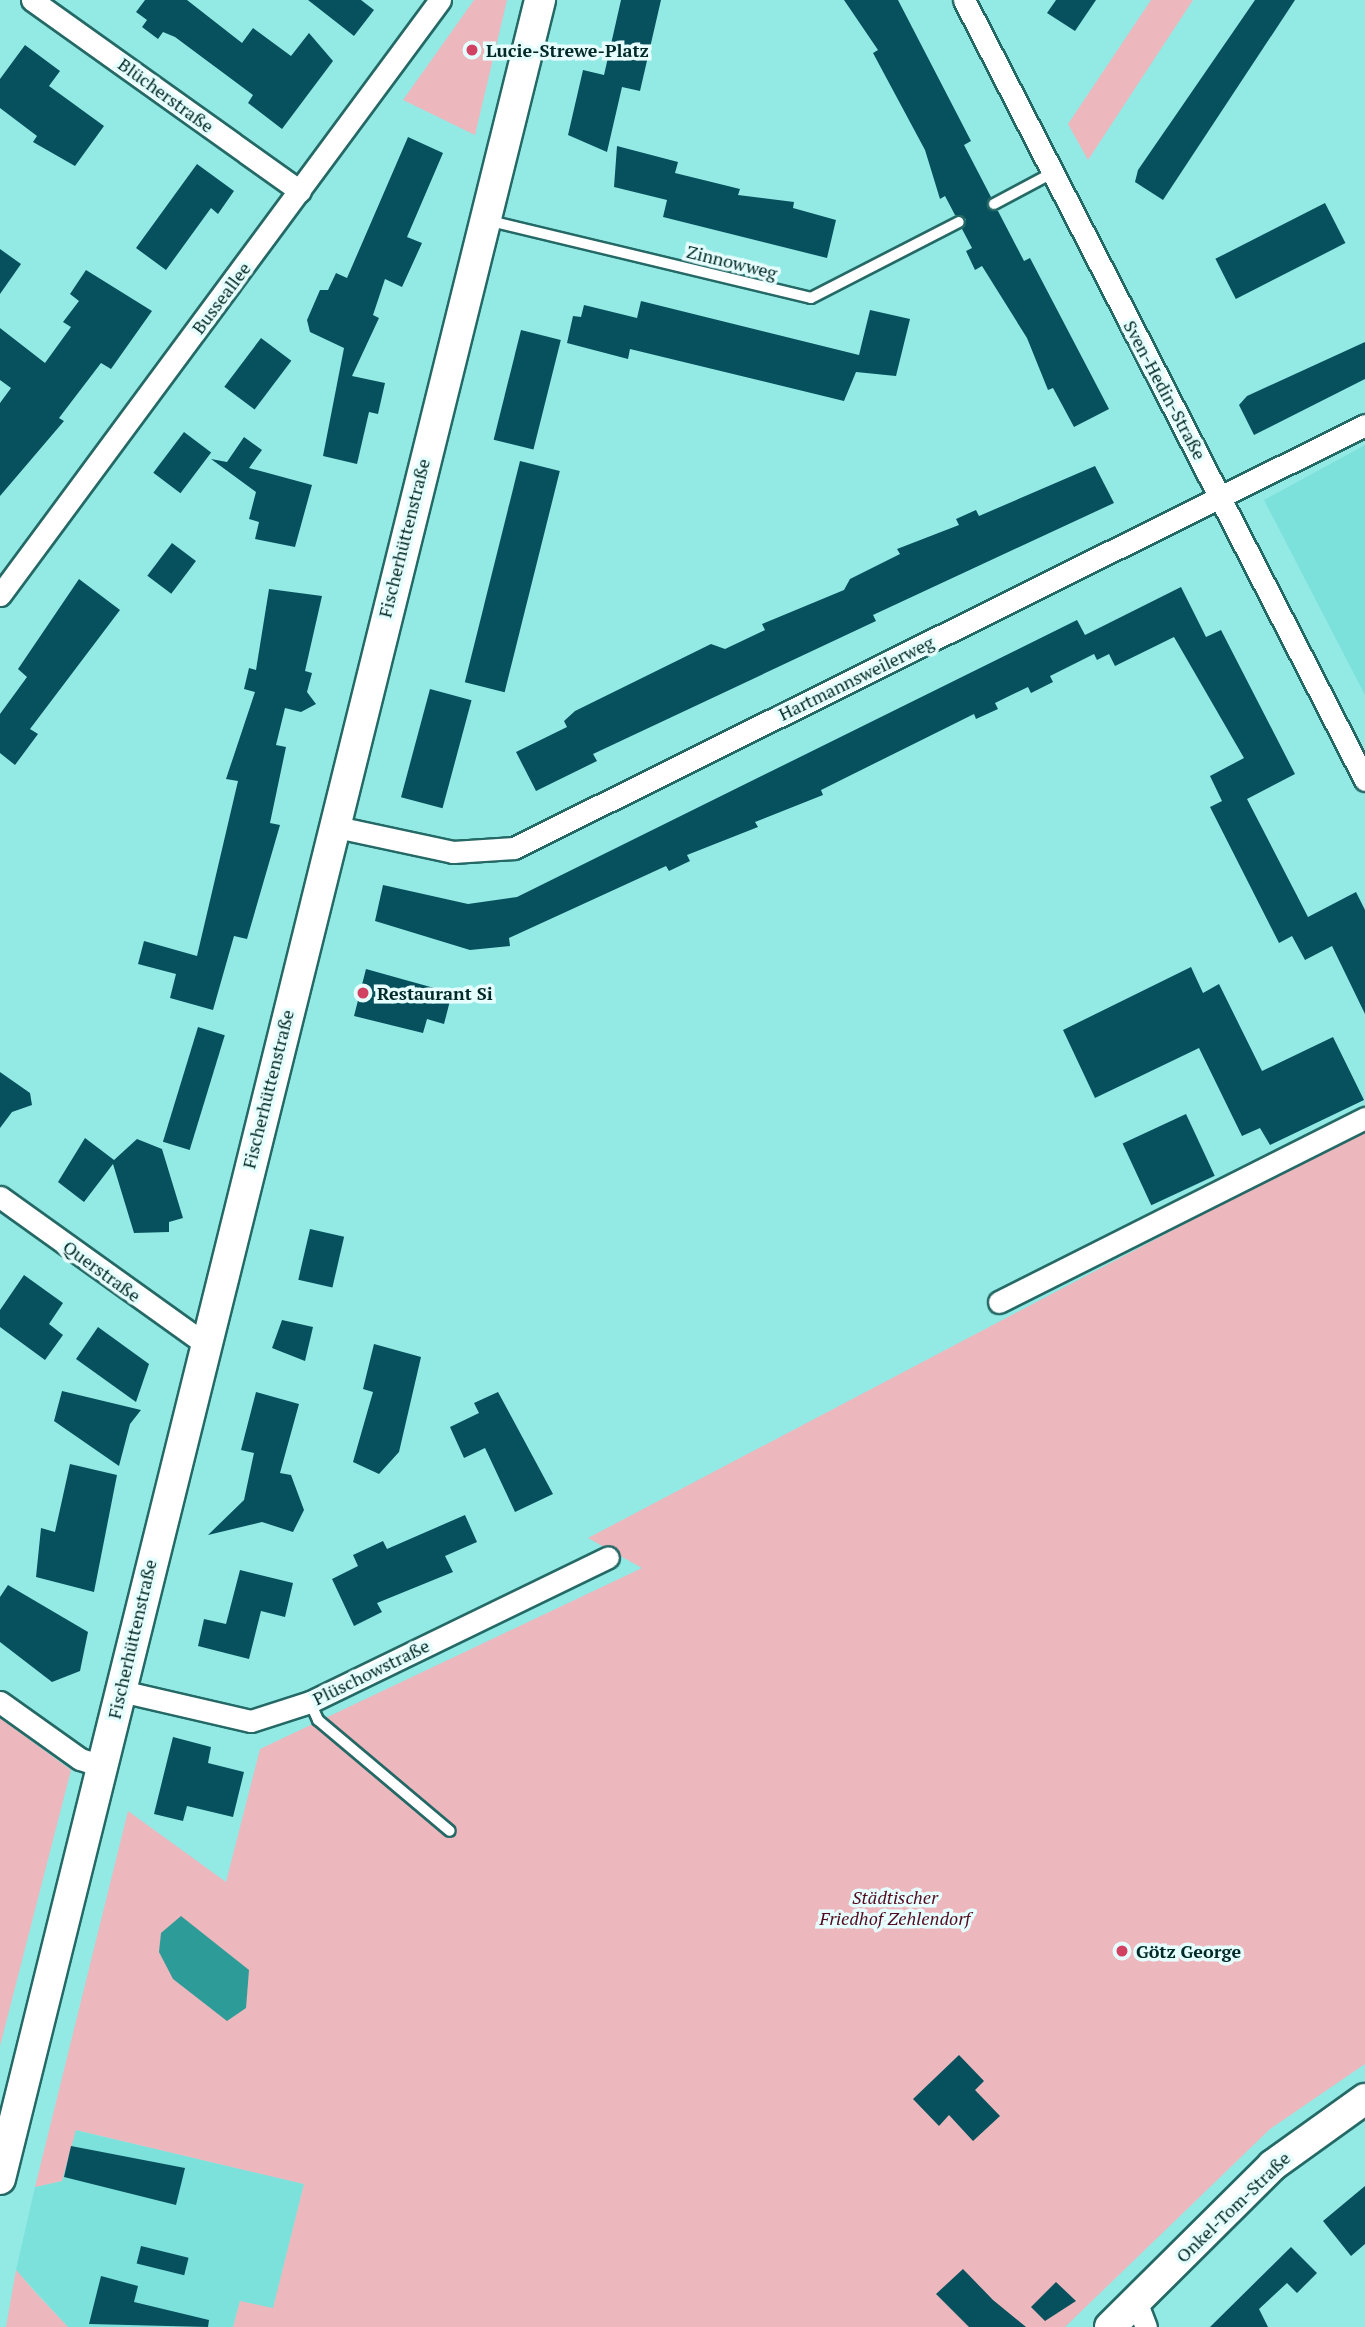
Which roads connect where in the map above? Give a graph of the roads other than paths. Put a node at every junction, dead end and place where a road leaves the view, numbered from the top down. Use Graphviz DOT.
graph roads {
  1 [pos="32,0"];
  2 [pos="440,0"];
  3 [pos="540,0"];
  4 [pos="964,0"];
  5 [pos="1052,173"];
  6 [pos="300,191"];
  7 [pos="994,204"];
  8 [pos="483,219"];
  9 [pos="959,222"];
  10 [pos="1365,425"];
  11 [pos="1221,498"];
  12 [pos="0,594"];
  13 [pos="1365,780"];
  14 [pos="331,826"];
  15 [pos="1365,1118"];
  16 [pos="0,1197"];
  17 [pos="999,1302"];
  18 [pos="205,1344"];
  19 [pos="608,1557"];
  20 [pos="121,1691"];
  21 [pos="0,1702"];
  22 [pos="310,1702"];
  23 [pos="102,1766"];
  24 [pos="450,1831"];
  25 [pos="1365,2099"];
  26 [pos="0,2179"];
  27 [pos="1141,2314"];
  28 [pos="1110,2327"];
  1 -- 6 [label="street, Blücherstraße"];
  2 -- 6 [label="street, Busseallee"];
  3 -- 8 [label="street, Fischerhüttenstraße"];
  4 -- 5 [label="street, Sven-Hedin-Straße"];
  5 -- 7 [label="lane"];
  5 -- 11 [label="street, Sven-Hedin-Straße"];
  6 -- 12 [label="street, Busseallee"];
  8 -- 9 [label="lane, Zinnowweg"];
  8 -- 14 [label="street, Fischerhüttenstraße"];
  10 -- 11 [label="street, Hartmannsweilerweg"];
  11 -- 13 [label="street, Sven-Hedin-Straße"];
  11 -- 14 [label="street, Hartmannsweilerweg"];
  14 -- 18 [label="street, Fischerhüttenstraße"];
  15 -- 17 [label="street"];
  16 -- 18 [label="street, Querstraße"];
  18 -- 20 [label="street, Fischerhüttenstraße"];
  19 -- 22 [label="street, Plüschowstraße"];
  20 -- 22 [label="street, Plüschowstraße"];
  20 -- 23 [label="street, Fischerhüttenstraße"];
  21 -- 23 [label="street"];
  22 -- 24 [label="lane"];
  23 -- 26 [label="street, Fischerhüttenstraße"];
  25 -- 27 [label="street, Onkel-Tom-Straße"];
  27 -- 28 [label="street, Onkel-Tom-Straße"];
}
